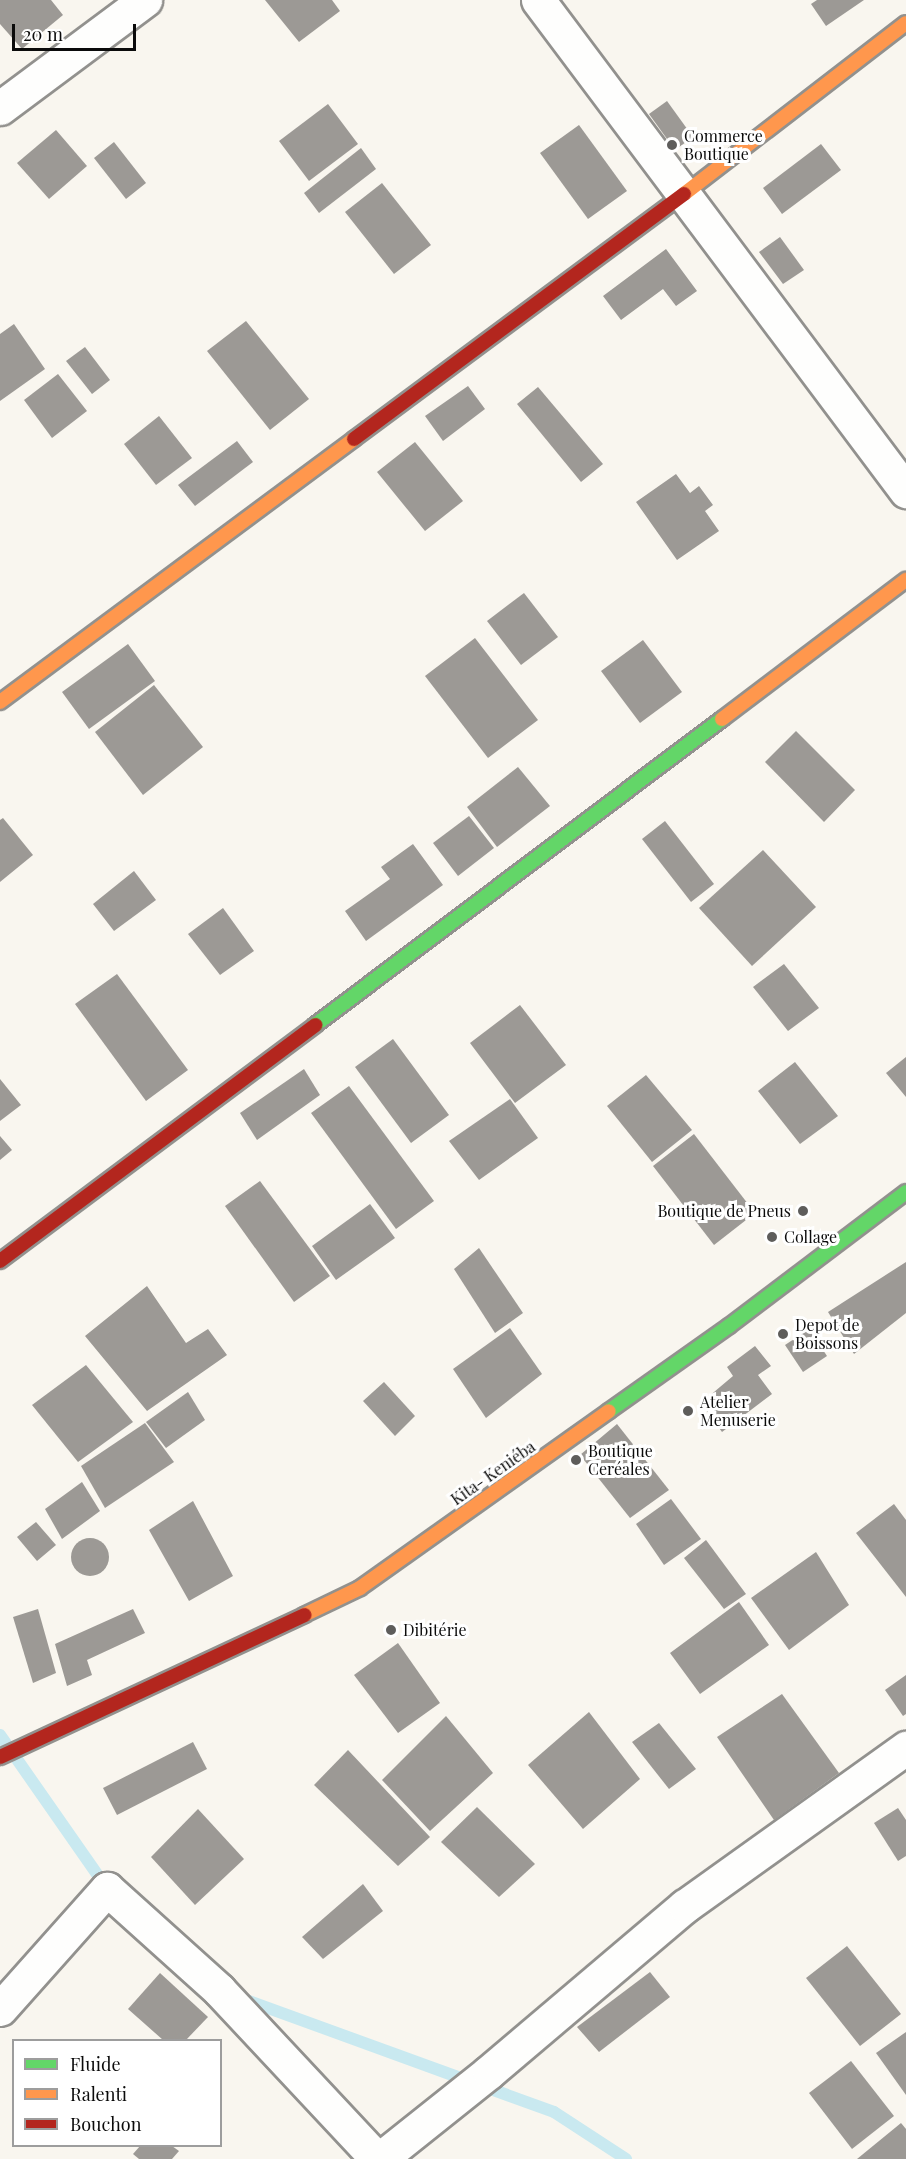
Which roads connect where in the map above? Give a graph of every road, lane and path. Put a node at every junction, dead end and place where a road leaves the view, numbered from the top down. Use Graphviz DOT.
graph roads {
  1 [pos="146,0"];
  2 [pos="538,0"];
  3 [pos="906,23"];
  4 [pos="0,108"];
  5 [pos="684,194"];
  6 [pos="906,491"];
  7 [pos="906,580"];
  8 [pos="0,702"];
  9 [pos="906,1192"];
  10 [pos="0,1261"];
  11 [pos="906,1748"];
  12 [pos="0,1757"];
  13 [pos="0,2009"];
  14 [pos="378,2159"];
  1 -- 4 [label="street"];
  2 -- 5 [label="street"];
  3 -- 5 [label="street"];
  5 -- 6 [label="street"];
  5 -- 8 [label="street"];
  7 -- 10 [label="street"];
  9 -- 12 [label="street, Kita- Keniéba"];
  11 -- 14 [label="street"];
  13 -- 14 [label="street"];
}
